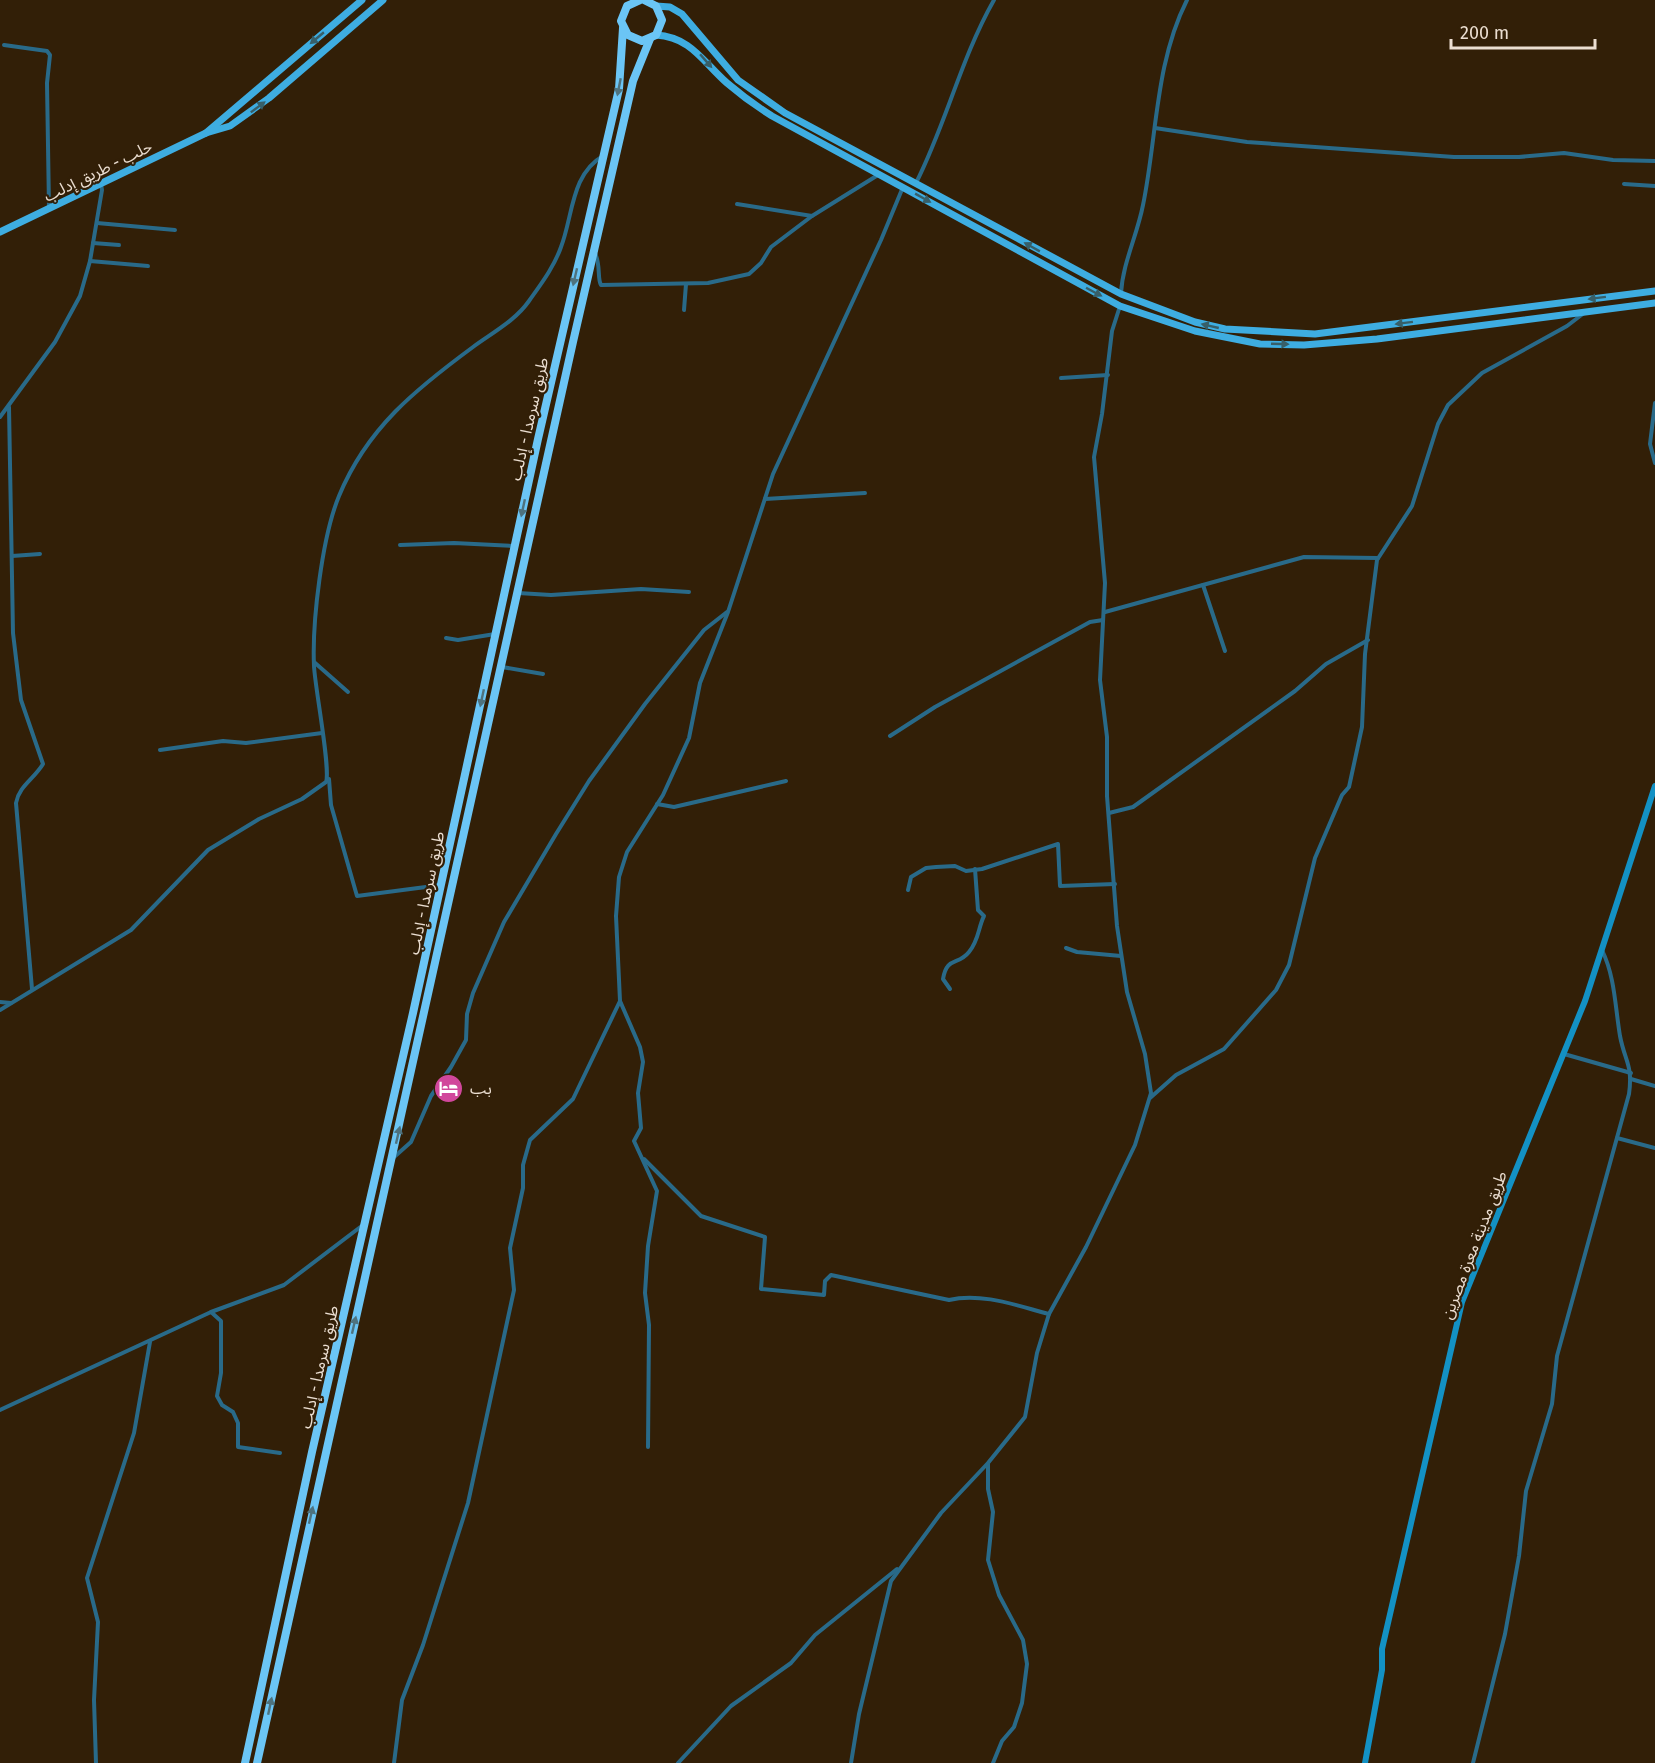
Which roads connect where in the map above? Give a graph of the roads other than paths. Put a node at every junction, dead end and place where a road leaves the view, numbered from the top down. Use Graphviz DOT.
graph roads {
  1 [pos="362,0"];
  2 [pos="383,0"];
  3 [pos="640,0"];
  4 [pos="644,0"];
  5 [pos="994,0"];
  6 [pos="1187,0"];
  7 [pos="629,3"];
  8 [pos="655,3"];
  9 [pos="668,3"];
  10 [pos="623,28"];
  11 [pos="653,37"];
  12 [pos="4,45"];
  13 [pos="1155,128"];
  14 [pos="206,133"];
  15 [pos="847,146"];
  16 [pos="843,154"];
  17 [pos="604,155"];
  18 [pos="1655,161"];
  19 [pos="879,174"];
  20 [pos="916,183"];
  21 [pos="101,184"];
  22 [pos="1624,184"];
  23 [pos="1655,186"];
  24 [pos="903,187"];
  25 [pos="737,204"];
  26 [pos="49,209"];
  27 [pos="812,216"];
  28 [pos="97,223"];
  29 [pos="175,230"];
  30 [pos="0,232"];
  31 [pos="93,243"];
  32 [pos="119,245"];
  33 [pos="594,251"];
  34 [pos="90,261"];
  35 [pos="148,266"];
  36 [pos="686,284"];
  37 [pos="1655,291"];
  38 [pos="1121,294"];
  39 [pos="1655,303"];
  40 [pos="1120,306"];
  41 [pos="684,310"];
  42 [pos="1586,311"];
  43 [pos="1108,375"];
  44 [pos="1061,378"];
  45 [pos="1655,403"];
  46 [pos="9,407"];
  47 [pos="0,417"];
  48 [pos="1655,464"];
  49 [pos="865,492"];
  50 [pos="765,500"];
  51 [pos="400,545"];
  52 [pos="515,546"];
  53 [pos="40,554"];
  54 [pos="12,556"];
  55 [pos="1378,558"];
  56 [pos="1203,585"];
  57 [pos="689,592"];
  58 [pos="517,593"];
  59 [pos="728,612"];
  60 [pos="1105,612"];
  61 [pos="1103,620"];
  62 [pos="496,634"];
  63 [pos="446,638"];
  64 [pos="1368,640"];
  65 [pos="1225,651"];
  66 [pos="314,662"];
  67 [pos="501,666"];
  68 [pos="543,674"];
  69 [pos="348,692"];
  70 [pos="321,733"];
  71 [pos="890,736"];
  72 [pos="160,750"];
  73 [pos="328,775"];
  74 [pos="786,781"];
  75 [pos="1655,786"];
  76 [pos="657,804"];
  77 [pos="1109,813"];
  78 [pos="975,869"];
  79 [pos="1115,884"];
  80 [pos="441,885"];
  81 [pos="908,890"];
  82 [pos="1601,946"];
  83 [pos="1066,948"];
  84 [pos="1121,956"];
  85 [pos="32,989"];
  86 [pos="950,989"];
  87 [pos="620,1001"];
  88 [pos="0,1002"];
  89 [pos="11,1003"];
  90 [pos="0,1010"];
  91 [pos="413,1013"];
  92 [pos="425,1015"];
  93 [pos="1564,1054"];
  94 [pos="1631,1073"];
  95 [pos="1631,1079"];
  96 [pos="1655,1086"];
  97 [pos="1149,1099"];
  98 [pos="1617,1138"];
  99 [pos="1655,1148"];
  100 [pos="393,1158"];
  101 [pos="644,1160"];
  102 [pos="366,1223"];
  103 [pos="351,1293"];
  104 [pos="361,1295"];
  105 [pos="211,1312"];
  106 [pos="1049,1314"];
  107 [pos="150,1342"];
  108 [pos="0,1410"];
  109 [pos="648,1447"];
  110 [pos="280,1453"];
  111 [pos="988,1463"];
  112 [pos="900,1567"];
  113 [pos="96,1763"];
  114 [pos="245,1763"];
  115 [pos="258,1763"];
  116 [pos="394,1763"];
  117 [pos="678,1763"];
  118 [pos="851,1763"];
  119 [pos="993,1763"];
  120 [pos="1365,1763"];
  121 [pos="1473,1763"];
  1 -- 14 [label="main road, حلب - طريق إدلب, one-way"];
  14 -- 2 [label="main road, حلب - طريق إدلب, one-way"];
  3 -- 7 [label="highway"];
  4 -- 8 [label="highway"];
  5 -- 20 [label="street"];
  6 -- 13 [label="street"];
  7 -- 10 [label="highway, طريق سرمدا - إدلب"];
  8 -- 9 [label="main road"];
  8 -- 11 [label="highway"];
  9 -- 15 [label="main road"];
  10 -- 11 [label="highway"];
  10 -- 17 [label="highway, طريق سرمدا - إدلب, one-way"];
  11 -- 16 [label="main road, one-way"];
  11 -- 33 [label="highway, طريق سرمدا - إدلب"];
  12 -- 26 [label="street"];
  13 -- 18 [label="street"];
  13 -- 38 [label="street"];
  14 -- 21 [label="main road, حلب - طريق إدلب"];
  15 -- 16 [label="main road"];
  15 -- 20 [label="main road"];
  16 -- 19 [label="main road"];
  17 -- 52 [label="highway, طريق سرمدا - إدلب, one-way"];
  17 -- 66 [label="street"];
  19 -- 24 [label="main road"];
  19 -- 27 [label="street"];
  38 -- 20 [label="main road, one-way"];
  21 -- 26 [label="main road, حلب - طريق إدلب"];
  21 -- 28 [label="street"];
  22 -- 23 [label="street"];
  24 -- 40 [label="main road, one-way"];
  24 -- 50 [label="street"];
  25 -- 27 [label="street"];
  26 -- 30 [label="main road, حلب - طريق إدلب"];
  27 -- 36 [label="street"];
  28 -- 29 [label="street"];
  28 -- 31 [label="street"];
  31 -- 32 [label="street"];
  31 -- 34 [label="street"];
  33 -- 36 [label="street"];
  33 -- 58 [label="highway, طريق سرمدا - إدلب"];
  34 -- 35 [label="street"];
  34 -- 46 [label="street"];
  36 -- 41 [label="street"];
  37 -- 38 [label="main road, one-way"];
  39 -- 42 [label="main road"];
  40 -- 42 [label="main road, one-way"];
  40 -- 43 [label="street"];
  42 -- 55 [label="street"];
  43 -- 44 [label="street"];
  43 -- 60 [label="street"];
  45 -- 48 [label="street"];
  46 -- 47 [label="street"];
  46 -- 54 [label="street"];
  49 -- 50 [label="street"];
  50 -- 59 [label="street"];
  51 -- 52 [label="street"];
  52 -- 62 [label="highway, طريق سرمدا - إدلب"];
  53 -- 54 [label="street"];
  54 -- 85 [label="street"];
  55 -- 56 [label="street"];
  55 -- 64 [label="street"];
  56 -- 60 [label="street"];
  56 -- 65 [label="street"];
  57 -- 58 [label="street"];
  58 -- 67 [label="highway, طريق سرمدا - إدلب"];
  59 -- 76 [label="street"];
  59 -- 100 [label="street"];
  60 -- 61 [label="street"];
  61 -- 71 [label="street"];
  61 -- 77 [label="street"];
  62 -- 63 [label="street"];
  62 -- 80 [label="highway, طريق سرمدا - إدلب, one-way"];
  64 -- 77 [label="street"];
  64 -- 97 [label="street"];
  66 -- 69 [label="street"];
  66 -- 70 [label="street"];
  67 -- 68 [label="street"];
  67 -- 92 [label="highway, طريق سرمدا - إدلب"];
  70 -- 72 [label="street"];
  70 -- 73 [label="street"];
  73 -- 80 [label="street"];
  73 -- 85 [label="street"];
  74 -- 76 [label="street"];
  75 -- 82 [label="main road, طريق مدينة معرة مصرين"];
  76 -- 87 [label="street"];
  77 -- 79 [label="street"];
  78 -- 79 [label="street"];
  78 -- 81 [label="street"];
  78 -- 86 [label="street"];
  79 -- 84 [label="street"];
  80 -- 91 [label="highway, طريق سرمدا - إدلب"];
  82 -- 93 [label="main road, طريق مدينة معرة مصرين"];
  82 -- 94 [label="street"];
  83 -- 84 [label="street"];
  84 -- 97 [label="street"];
  85 -- 89 [label="street"];
  87 -- 101 [label="street"];
  87 -- 116 [label="street"];
  88 -- 89 [label="street"];
  89 -- 90 [label="street"];
  91 -- 92 [label="highway"];
  91 -- 102 [label="highway, طريق سرمدا - إدلب"];
  100 -- 92 [label="highway, طريق سرمدا - إدلب, one-way"];
  93 -- 94 [label="street"];
  93 -- 120 [label="main road, طريق مدينة معرة مصرين"];
  94 -- 95 [label="street"];
  95 -- 96 [label="street"];
  95 -- 98 [label="street"];
  97 -- 106 [label="street"];
  98 -- 99 [label="street"];
  98 -- 121 [label="street"];
  100 -- 104 [label="highway, طريق سرمدا - إدلب"];
  101 -- 106 [label="street"];
  101 -- 109 [label="street"];
  102 -- 103 [label="highway, طريق سرمدا - إدلب"];
  102 -- 105 [label="street"];
  103 -- 104 [label="highway"];
  103 -- 114 [label="highway, طريق سرمدا - إدلب"];
  115 -- 104 [label="highway, طريق سرمدا - إدلب, one-way"];
  105 -- 107 [label="street"];
  105 -- 110 [label="street"];
  106 -- 111 [label="street"];
  107 -- 108 [label="street"];
  107 -- 113 [label="street"];
  111 -- 112 [label="street"];
  111 -- 119 [label="street"];
  112 -- 117 [label="street"];
  112 -- 118 [label="street"];
}
